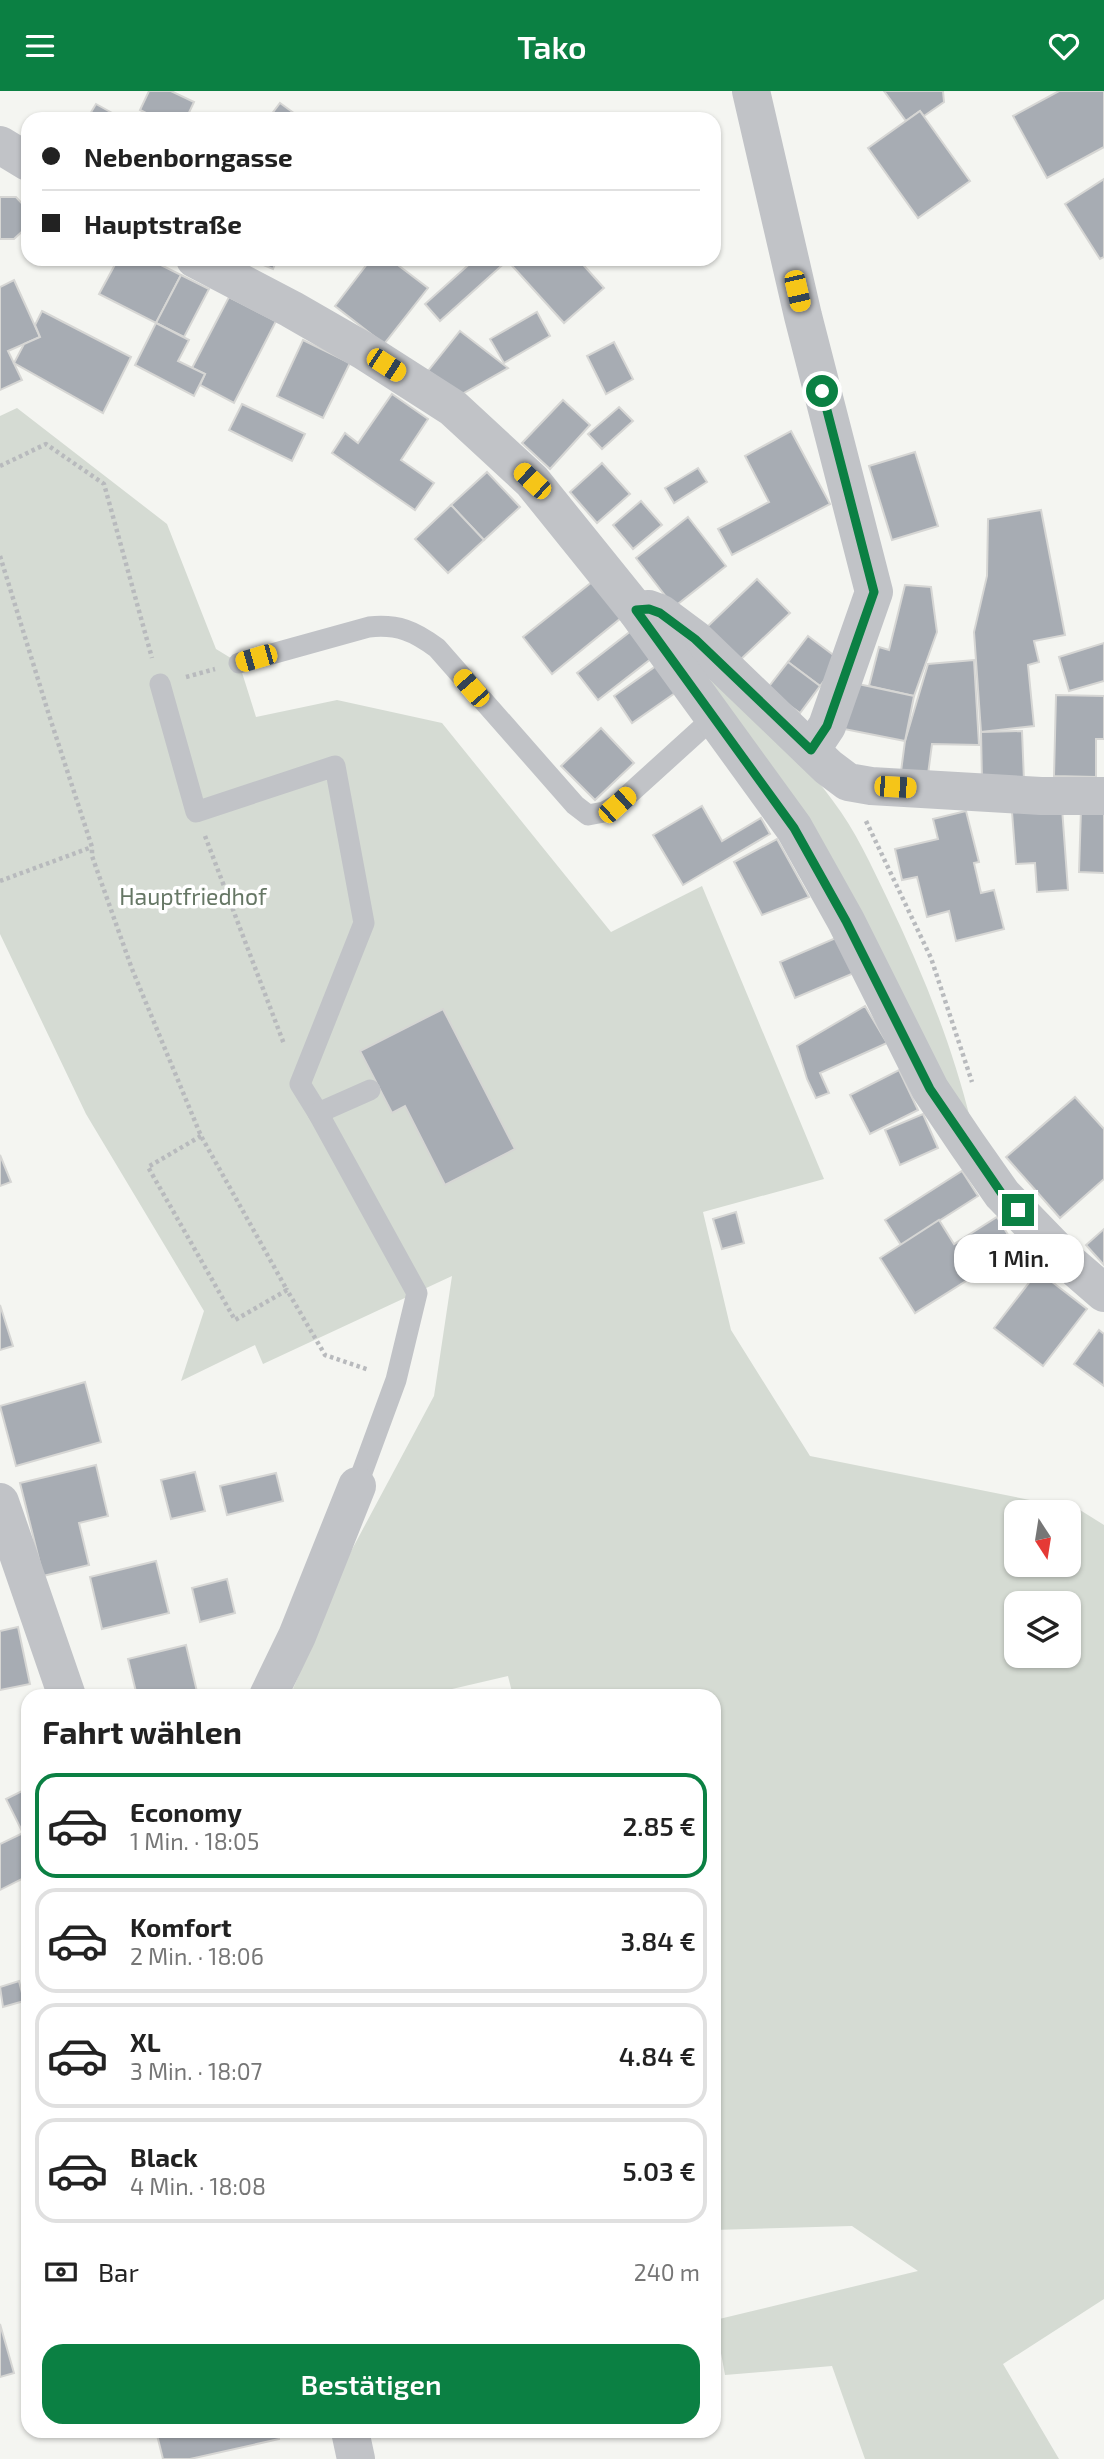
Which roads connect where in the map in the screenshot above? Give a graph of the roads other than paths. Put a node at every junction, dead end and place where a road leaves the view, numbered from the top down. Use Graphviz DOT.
graph roads {
  1 [pos="751,91"];
  2 [pos="0,145"];
  3 [pos="21,158"];
  4 [pos="208,266"];
  5 [pos="636,610"];
  6 [pos="239,663"];
  7 [pos="160,684"];
  8 [pos="713,718"];
  9 [pos="811,750"];
  10 [pos="1104,796"];
  11 [pos="370,1090"];
  12 [pos="318,1113"];
  13 [pos="1104,1293"];
  14 [pos="357,1486"];
  15 [pos="0,1502"];
  16 [pos="64,1689"];
  17 [pos="271,1689"];
  18 [pos="352,2438"];
  19 [pos="356,2459"];
  1 -- 9 [label="street"];
  2 -- 3 [label="street"];
  4 -- 5 [label="street"];
  5 -- 8 [label="street"];
  5 -- 9 [label="street"];
  6 -- 8 [label="lane"];
  7 -- 12 [label="lane"];
  8 -- 13 [label="street"];
  9 -- 10 [label="street"];
  11 -- 12 [label="lane"];
  12 -- 14 [label="lane"];
  14 -- 17 [label="street"];
  15 -- 16 [label="street"];
  18 -- 19 [label="street"];
}
